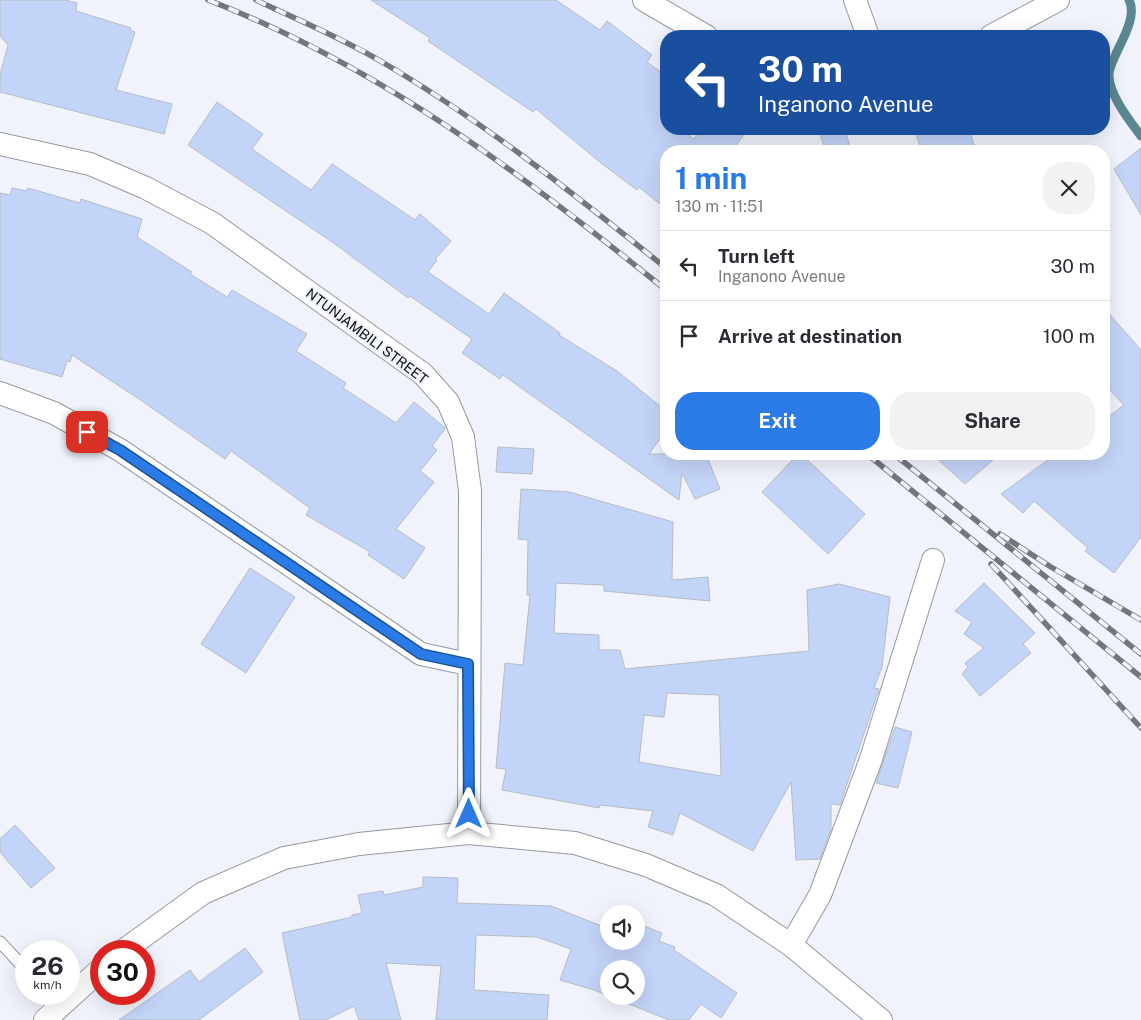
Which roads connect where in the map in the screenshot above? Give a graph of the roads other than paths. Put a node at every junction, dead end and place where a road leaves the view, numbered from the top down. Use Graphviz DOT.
graph roads {
  1 [pos="644,0"];
  2 [pos="855,0"];
  3 [pos="1058,0"];
  4 [pos="696,30"];
  5 [pos="866,30"];
  6 [pos="1002,30"];
  7 [pos="0,144"];
  8 [pos="0,392"];
  9 [pos="933,560"];
  10 [pos="468,664"];
  11 [pos="469,833"];
  12 [pos="138,940"];
  13 [pos="0,942"];
  14 [pos="791,945"];
  15 [pos="15,958"];
  16 [pos="90,977"];
  17 [pos="51,1007"];
  18 [pos="881,1020"];
  1 -- 4 [label="street"];
  2 -- 5 [label="street"];
  3 -- 6 [label="street"];
  7 -- 10 [label="street, NTUNJAMBILI STREET"];
  8 -- 10 [label="street"];
  9 -- 14 [label="street"];
  10 -- 11 [label="street, NTUNJAMBILI STREET"];
  11 -- 12 [label="street"];
  11 -- 14 [label="street"];
  13 -- 15 [label="lane"];
  14 -- 18 [label="street"];
  16 -- 17 [label="street"];
}
